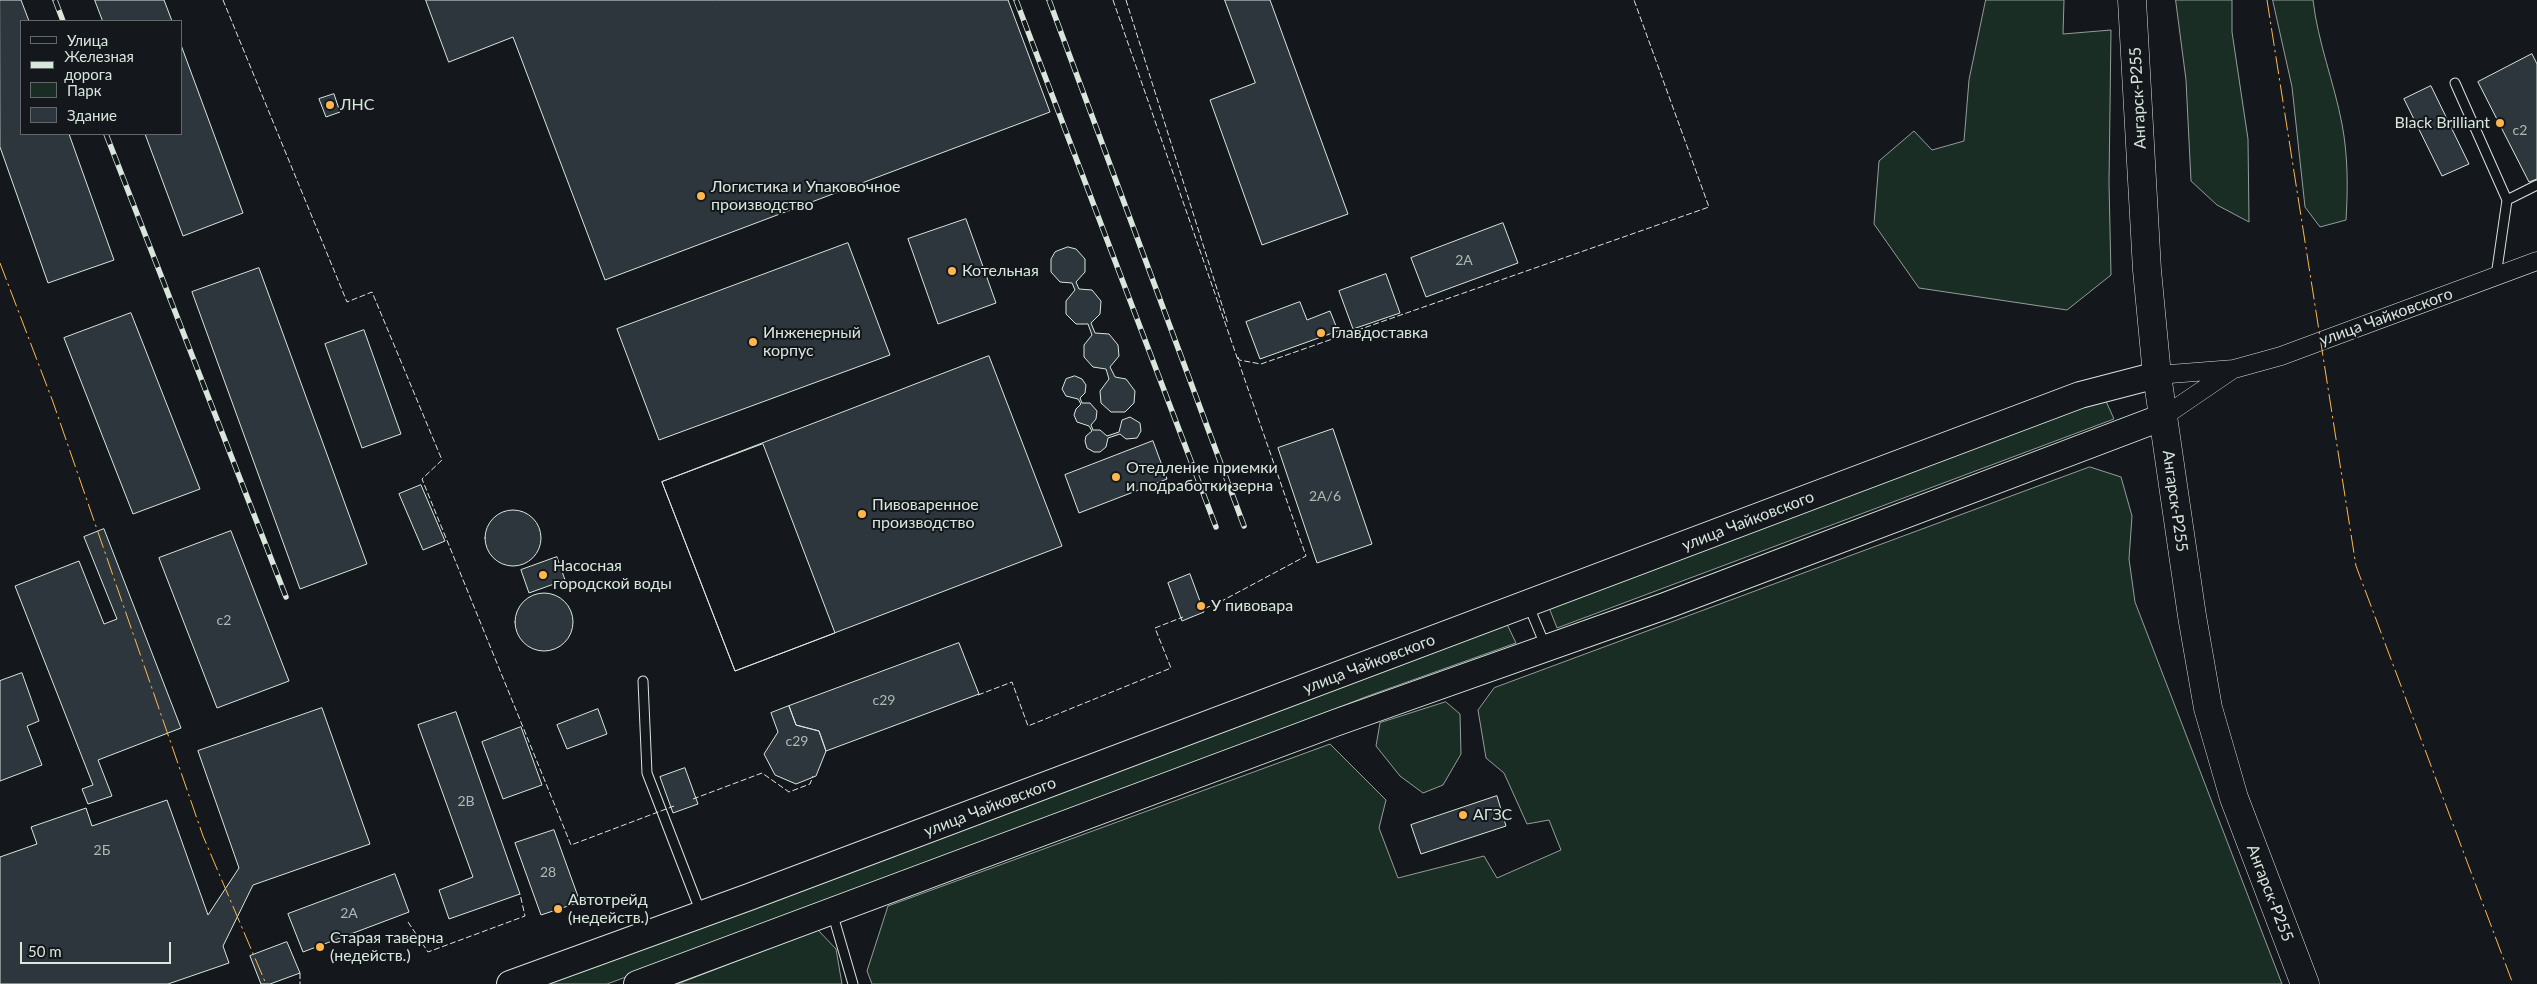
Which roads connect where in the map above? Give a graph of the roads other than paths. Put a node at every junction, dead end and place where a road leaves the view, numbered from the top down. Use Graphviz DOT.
graph roads {
  1 [pos="2132,0"];
  2 [pos="2455,83"];
  3 [pos="2537,185"];
  4 [pos="2507,200"];
  5 [pos="2537,261"];
  6 [pos="2496,276"];
  7 [pos="2234,368"];
  8 [pos="2157,375"];
  9 [pos="2163,416"];
  10 [pos="1528,604"];
  11 [pos="1546,648"];
  12 [pos="643,681"];
  13 [pos="832,912"];
  14 [pos="702,914"];
  15 [pos="510,984"];
  16 [pos="637,984"];
  17 [pos="853,984"];
  18 [pos="2305,984"];
  1 -- 8 [label="main road, Ангарск-Р255"];
  2 -- 4 [label="lane"];
  3 -- 4 [label="lane"];
  4 -- 6 [label="lane"];
  5 -- 6 [label="street, улица Чайковского"];
  6 -- 7 [label="street, улица Чайковского"];
  7 -- 8 [label="street, улица Чайковского"];
  7 -- 9 [label="street, улица Чайковского"];
  8 -- 9 [label="main road, Ангарск-Р255"];
  8 -- 10 [label="main road, улица Чайковского"];
  9 -- 11 [label="main road, улица Чайковского"];
  9 -- 18 [label="main road, Ангарск-Р255"];
  10 -- 11 [label="lane"];
  10 -- 14 [label="main road, улица Чайковского"];
  11 -- 13 [label="main road, улица Чайковского"];
  12 -- 14 [label="lane"];
  13 -- 16 [label="main road, улица Чайковского"];
  13 -- 17 [label="lane"];
  14 -- 15 [label="main road, улица Чайковского"];
}
